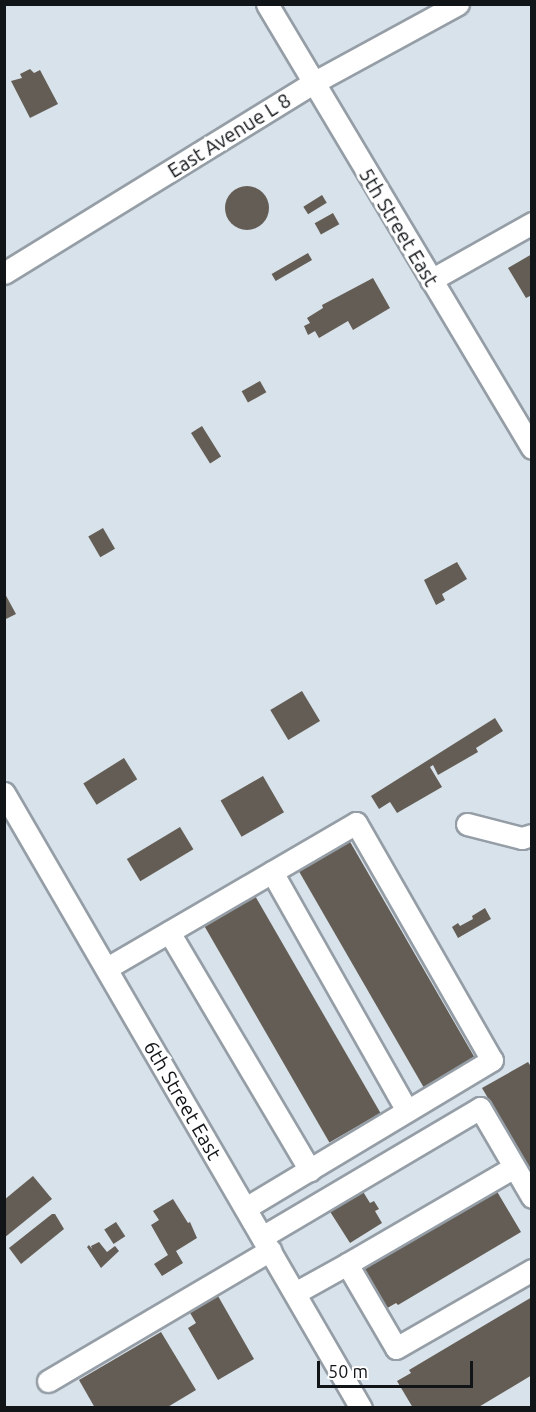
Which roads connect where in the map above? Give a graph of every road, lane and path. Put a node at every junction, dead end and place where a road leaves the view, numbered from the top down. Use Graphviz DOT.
graph roads {
  1 [pos="267,4"];
  2 [pos="458,4"];
  3 [pos="313,83"];
  4 [pos="531,223"];
  5 [pos="4,273"];
  6 [pos="431,280"];
  7 [pos="531,448"];
  8 [pos="4,793"];
  9 [pos="467,824"];
  10 [pos="531,835"];
  11 [pos="272,872"];
  12 [pos="169,932"];
  13 [pos="107,968"];
  14 [pos="407,1111"];
  15 [pos="514,1167"];
  16 [pos="310,1170"];
  17 [pos="531,1197"];
  18 [pos="246,1209"];
  19 [pos="266,1244"];
  20 [pos="347,1264"];
  21 [pos="531,1270"];
  22 [pos="295,1293"];
  23 [pos="48,1380"];
  24 [pos="361,1407"];
  1 -- 3 [label="street, 5th Street East"];
  2 -- 3 [label="street, East Avenue L 8"];
  3 -- 5 [label="street, East Avenue L 8"];
  3 -- 6 [label="street, 5th Street East"];
  4 -- 6 [label="street"];
  6 -- 7 [label="street, 5th Street East"];
  8 -- 13 [label="street, 6th Street East"];
  9 -- 10 [label="street"];
  11 -- 12 [label="street"];
  11 -- 14 [label="street"];
  11 -- 14 [label="street"];
  12 -- 13 [label="street"];
  12 -- 16 [label="street"];
  13 -- 18 [label="street, 6th Street East"];
  14 -- 16 [label="street"];
  15 -- 17 [label="street"];
  15 -- 19 [label="street"];
  15 -- 20 [label="street"];
  16 -- 18 [label="street"];
  18 -- 19 [label="street, 6th Street East"];
  19 -- 22 [label="street, 6th Street East"];
  19 -- 23 [label="street"];
  20 -- 21 [label="street"];
  20 -- 22 [label="street"];
  22 -- 24 [label="street, 6th Street East"];
}
